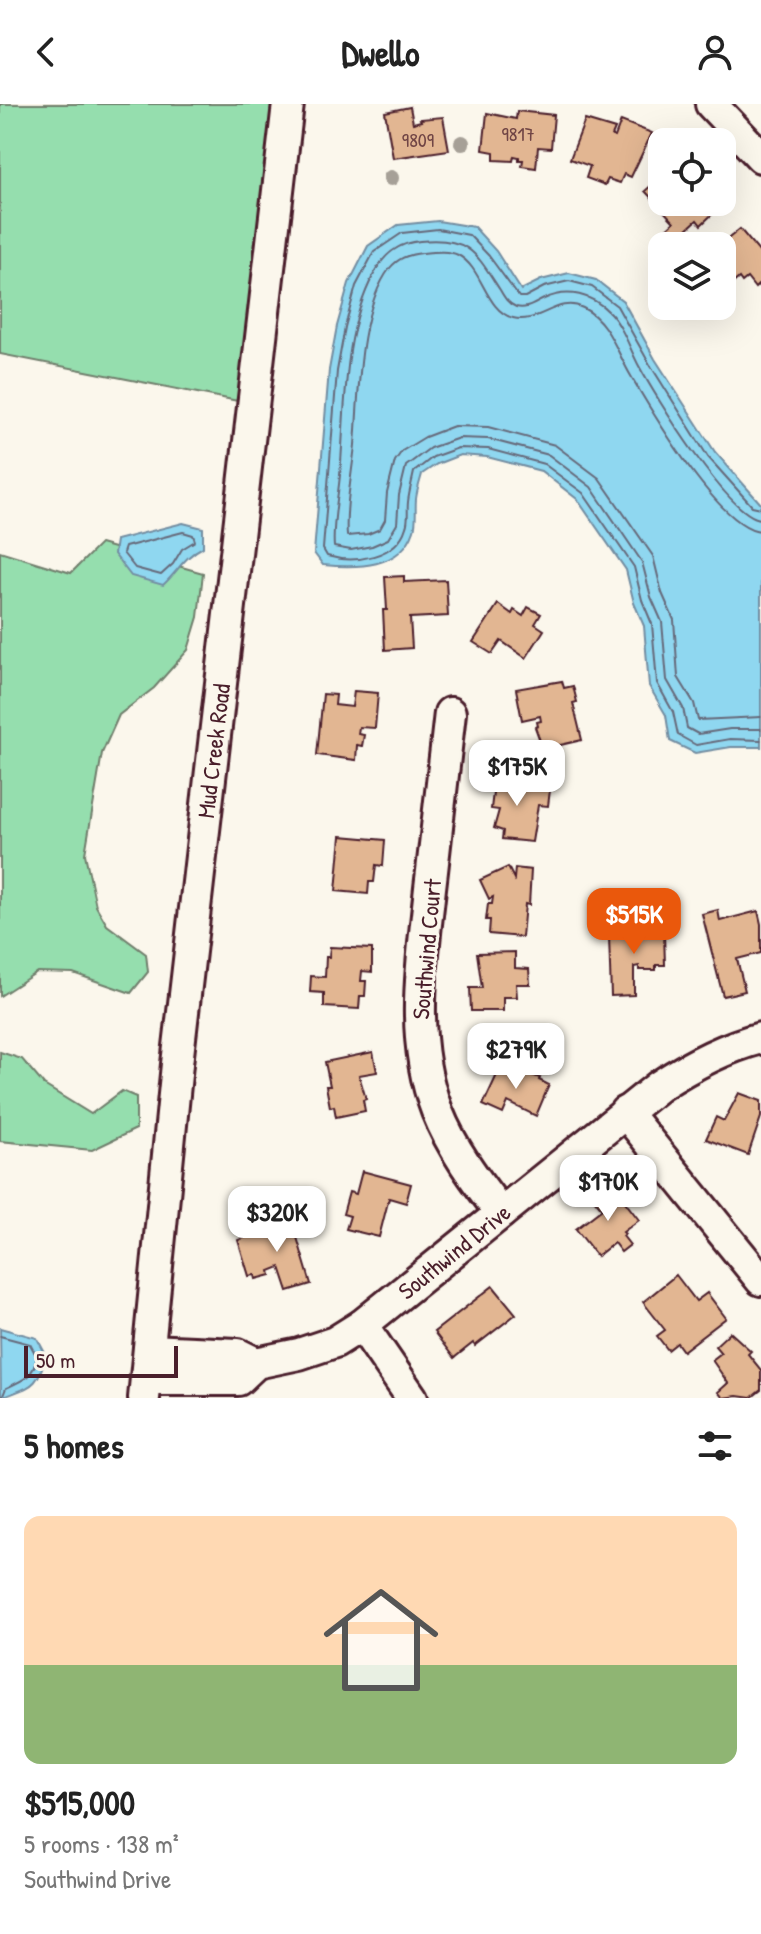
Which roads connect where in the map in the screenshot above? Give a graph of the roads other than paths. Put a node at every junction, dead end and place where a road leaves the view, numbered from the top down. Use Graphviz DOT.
graph roads {
  1 [pos="288,104"];
  2 [pos="711,104"];
  3 [pos="761,157"];
  4 [pos="450,713"];
  5 [pos="761,1038"];
  6 [pos="625,1112"];
  7 [pos="501,1213"];
  8 [pos="761,1280"];
  9 [pos="362,1325"];
  10 [pos="146,1376"];
  11 [pos="412,1398"];
  1 -- 10 [label="street, Mud Creek Road"];
  2 -- 3 [label="street"];
  4 -- 7 [label="street, Southwind Court"];
  5 -- 6 [label="street, Southwind Drive"];
  6 -- 7 [label="street, Southwind Drive"];
  6 -- 8 [label="street"];
  7 -- 9 [label="street, Southwind Drive"];
  9 -- 10 [label="street, Southwind Drive"];
  9 -- 11 [label="street"];
}
